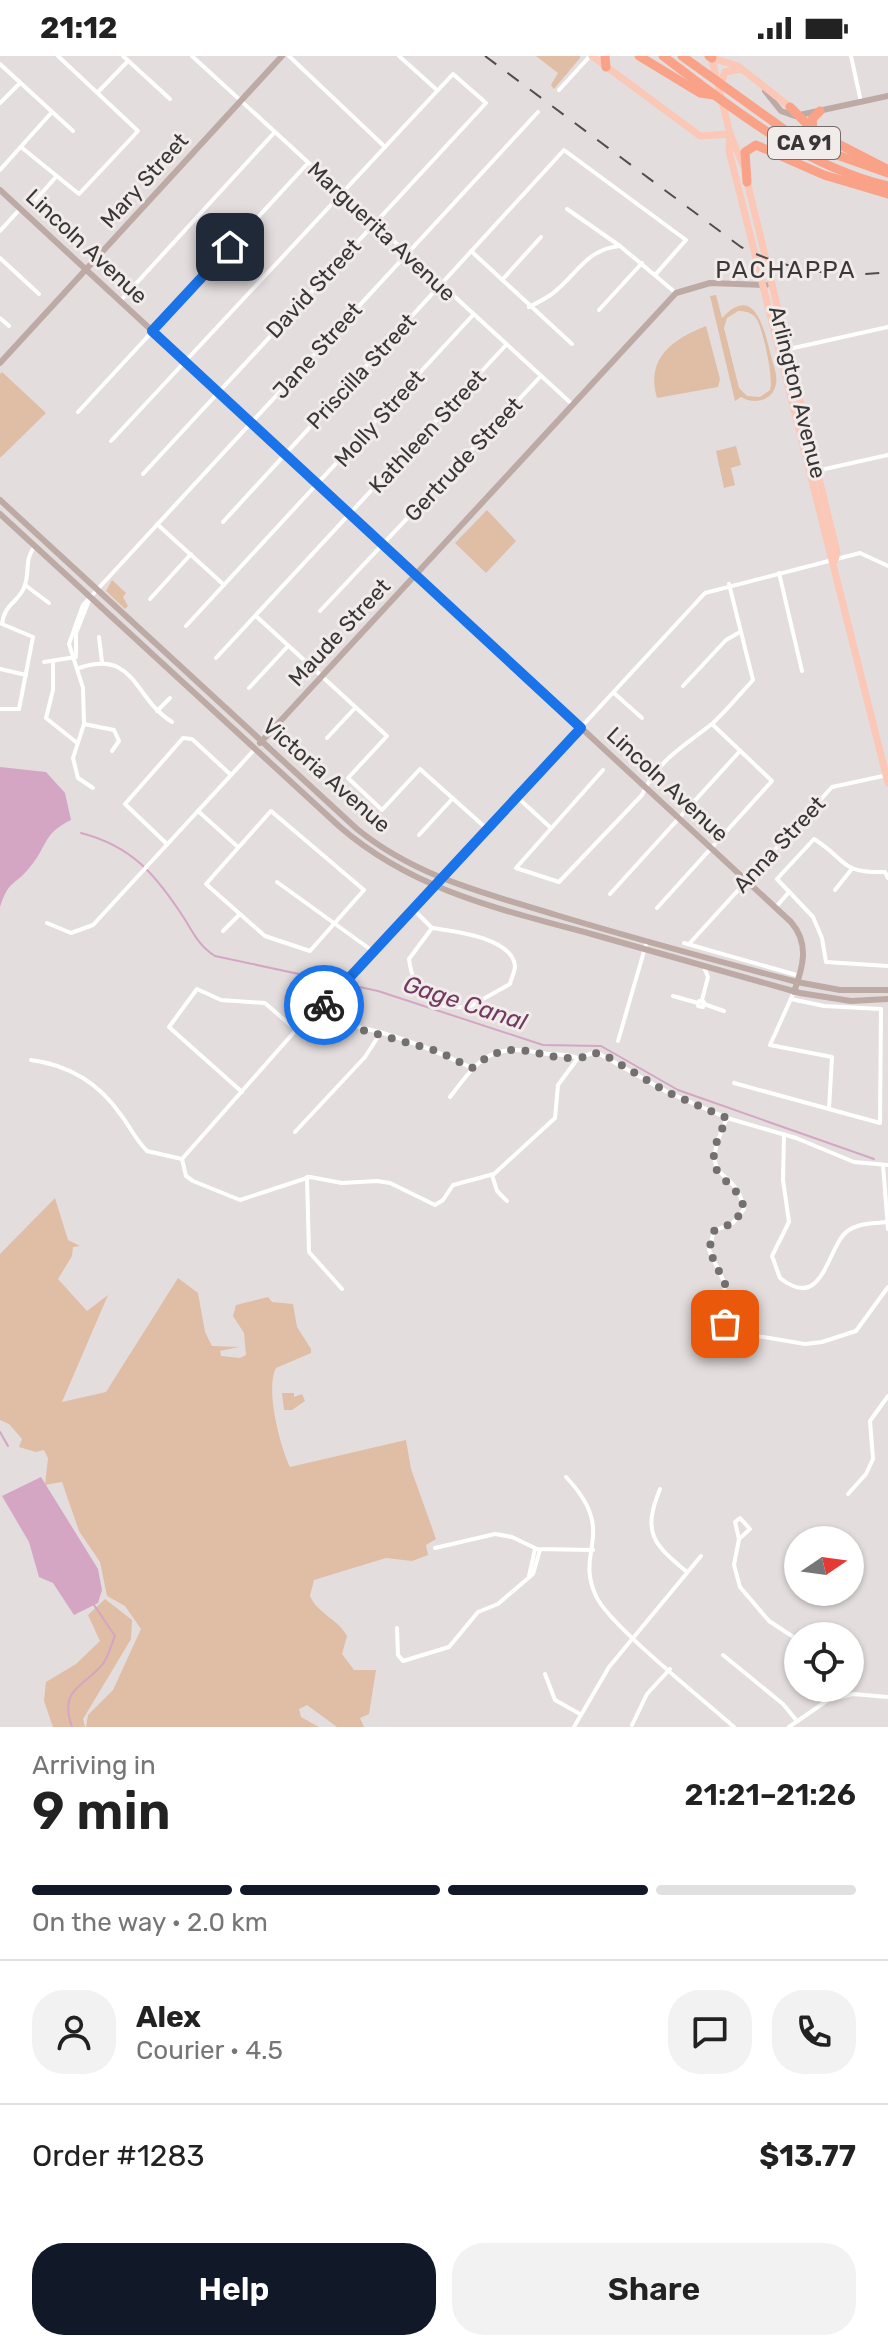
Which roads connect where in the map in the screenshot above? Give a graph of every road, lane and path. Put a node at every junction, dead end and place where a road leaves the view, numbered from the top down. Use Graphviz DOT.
graph roads {
  1 [pos="58,56"];
  2 [pos="123,56"];
  3 [pos="192,56"];
  4 [pos="282,56"];
  5 [pos="289,56"];
  6 [pos="399,56"];
  7 [pos="591,56"];
  8 [pos="639,56"];
  9 [pos="663,56"];
  10 [pos="682,56"];
  11 [pos="851,56"];
  12 [pos="710,57"];
  13 [pos="128,61"];
  14 [pos="605,61"];
  15 [pos="0,64"];
  16 [pos="741,69"];
  17 [pos="20,83"];
  18 [pos="437,90"];
  19 [pos="559,90"];
  20 [pos="716,91"];
  21 [pos="765,91"];
  22 [pos="98,92"];
  23 [pos="888,96"];
  24 [pos="170,99"];
  25 [pos="241,101"];
  26 [pos="861,102"];
  27 [pos="0,103"];
  28 [pos="790,107"];
  29 [pos="820,111"];
  30 [pos="52,112"];
  31 [pos="538,112"];
  32 [pos="799,115"];
  33 [pos="73,131"];
  34 [pos="815,132"];
  35 [pos="275,133"];
  36 [pos="730,134"];
  37 [pos="21,147"];
  38 [pos="385,147"];
  39 [pos="308,163"];
  40 [pos="0,170"];
  41 [pos="888,171"];
  42 [pos="55,178"];
  43 [pos="747,182"];
  44 [pos="888,186"];
  45 [pos="0,190"];
  46 [pos="341,193"];
  47 [pos="888,194"];
  48 [pos="32,204"];
  49 [pos="21,209"];
  50 [pos="567,209"];
  51 [pos="374,223"];
  52 [pos="0,231"];
  53 [pos="541,237"];
  54 [pos="620,246"];
  55 [pos="471,251"];
  56 [pos="406,253"];
  57 [pos="0,258"];
  58 [pos="642,263"];
  59 [pos="86,270"];
  60 [pos="655,275"];
  61 [pos="502,280"];
  62 [pos="440,284"];
  63 [pos="768,285"];
  64 [pos="676,293"];
  65 [pos="39,294"];
  66 [pos="119,302"];
  67 [pos="529,307"];
  68 [pos="599,310"];
  69 [pos="473,315"];
  70 [pos="0,318"];
  71 [pos="9,326"];
  72 [pos="888,327"];
  73 [pos="152,331"];
  74 [pos="572,344"];
  75 [pos="506,345"];
  76 [pos="785,350"];
  77 [pos="185,362"];
  78 [pos="0,363"];
  79 [pos="541,376"];
  80 [pos="217,392"];
  81 [pos="573,405"];
  82 [pos="78,412"];
  83 [pos="250,423"];
  84 [pos="111,441"];
  85 [pos="284,455"];
  86 [pos="888,455"];
  87 [pos="814,471"];
  88 [pos="143,474"];
  89 [pos="318,485"];
  90 [pos="0,500"];
  91 [pos="0,514"];
  92 [pos="350,515"];
  93 [pos="223,522"];
  94 [pos="157,524"];
  95 [pos="383,545"];
  96 [pos="35,546"];
  97 [pos="191,554"];
  98 [pos="835,560"];
  99 [pos="888,566"];
  100 [pos="779,573"];
  101 [pos="416,575"];
  102 [pos="729,584"];
  103 [pos="25,585"];
  104 [pos="224,585"];
  105 [pos="97,590"];
  106 [pos="90,597"];
  107 [pos="150,599"];
  108 [pos="49,603"];
  109 [pos="320,611"];
  110 [pos="256,616"];
  111 [pos="186,626"];
  112 [pos="740,632"];
  113 [pos="99,637"];
  114 [pos="288,646"];
  115 [pos="76,657"];
  116 [pos="216,658"];
  117 [pos="44,662"];
  118 [pos="53,662"];
  119 [pos="102,662"];
  120 [pos="79,668"];
  121 [pos="0,669"];
  122 [pos="802,671"];
  123 [pos="26,675"];
  124 [pos="322,677"];
  125 [pos="683,686"];
  126 [pos="249,688"];
  127 [pos="614,693"];
  128 [pos="170,698"];
  129 [pos="356,707"];
  130 [pos="0,709"];
  131 [pos="157,711"];
  132 [pos="642,718"];
  133 [pos="172,722"];
  134 [pos="84,724"];
  135 [pos="712,724"];
  136 [pos="581,728"];
  137 [pos="327,738"];
  138 [pos="76,742"];
  139 [pos="261,742"];
  140 [pos="255,749"];
  141 [pos="112,751"];
  142 [pos="740,751"];
  143 [pos="603,770"];
  144 [pos="231,775"];
  145 [pos="887,778"];
  146 [pos="93,788"];
  147 [pos="645,788"];
  148 [pos="517,797"];
  149 [pos="453,798"];
  150 [pos="198,811"];
  151 [pos="679,818"];
  152 [pos="551,828"];
  153 [pos="487,829"];
  154 [pos="419,835"];
  155 [pos="167,844"];
  156 [pos="238,847"];
  157 [pos="712,848"];
  158 [pos="851,869"];
  159 [pos="888,878"];
  160 [pos="441,879"];
  161 [pos="746,880"];
  162 [pos="277,882"];
  163 [pos="433,887"];
  164 [pos="835,890"];
  165 [pos="789,892"];
  166 [pos="610,894"];
  167 [pos="776,907"];
  168 [pos="657,908"];
  169 [pos="414,910"];
  170 [pos="239,915"];
  171 [pos="47,923"];
  172 [pos="334,925"];
  173 [pos="432,928"];
  174 [pos="223,931"];
  175 [pos="646,945"];
  176 [pos="374,952"];
  177 [pos="802,965"];
  178 [pos="888,966"];
  179 [pos="704,967"];
  180 [pos="718,970"];
  181 [pos="708,977"];
  182 [pos="798,979"];
  183 [pos="808,985"];
  184 [pos="888,990"];
  185 [pos="792,995"];
  186 [pos="673,996"];
  187 [pos="888,999"];
  188 [pos="701,1003"];
  189 [pos="319,1011"];
  190 [pos="724,1011"];
  191 [pos="296,1030"];
  192 [pos="381,1032"];
  193 [pos="881,1039"];
  194 [pos="888,1039"];
  195 [pos="618,1041"];
  196 [pos="578,1058"];
  197 [pos="31,1060"];
  198 [pos="472,1068"];
  199 [pos="734,1083"];
  200 [pos="885,1090"];
  201 [pos="242,1092"];
  202 [pos="450,1097"];
  203 [pos="829,1109"];
  204 [pos="727,1118"];
  205 [pos="295,1132"];
  206 [pos="784,1134"];
  207 [pos="180,1161"];
  208 [pos="886,1165"];
  209 [pos="492,1175"];
  210 [pos="307,1177"];
  211 [pos="507,1201"];
  212 [pos="887,1222"];
  213 [pos="888,1229"];
  214 [pos="888,1287"];
  215 [pos="342,1289"];
  216 [pos="888,1396"];
  217 [pos="566,1477"];
  218 [pos="660,1489"];
  219 [pos="848,1494"];
  220 [pos="739,1539"];
  221 [pos="435,1548"];
  222 [pos="538,1549"];
  223 [pos="593,1550"];
  224 [pos="701,1556"];
  225 [pos="687,1572"];
  226 [pos="397,1628"];
  227 [pos="784,1631"];
  228 [pos="634,1637"];
  229 [pos="723,1655"];
  230 [pos="670,1669"];
  231 [pos="545,1674"];
  232 [pos="864,1695"];
  233 [pos="888,1697"];
  234 [pos="825,1702"];
  235 [pos="580,1714"];
  236 [pos="797,1721"];
  237 [pos="632,1725"];
  238 [pos="574,1727"];
  239 [pos="734,1727"];
  240 [pos="789,1727"];
  1 -- 22 [label="street"];
  2 -- 13 [label="street"];
  3 -- 25 [label="street, Marguerita Avenue"];
  4 -- 25 [label="main road, Mary Street"];
  5 -- 38 [label="street"];
  6 -- 18 [label="street"];
  7 -- 14 [label="main road"];
  7 -- 19 [label="street"];
  8 -- 20 [label="highway"];
  9 -- 20 [label="highway, CA 91"];
  10 -- 41 [label="highway, CA 91"];
  11 -- 26 [label="street"];
  12 -- 16 [label="main road"];
  12 -- 20 [label="main road, Arlington Avenue"];
  13 -- 22 [label="street"];
  13 -- 24 [label="street"];
  14 -- 36 [label="main road"];
  15 -- 17 [label="street"];
  16 -- 20 [label="main road"];
  16 -- 21 [label="main road"];
  17 -- 27 [label="street"];
  17 -- 30 [label="street"];
  18 -- 38 [label="street"];
  18 -- 51 [label="street, David Street"];
  20 -- 36 [label="main road, Arlington Avenue"];
  20 -- 44 [label="highway, CA 91"];
  21 -- 28 [label="main road"];
  21 -- 32 [label="main road"];
  22 -- 42 [label="street"];
  23 -- 26 [label="main road"];
  25 -- 35 [label="street, Marguerita Avenue"];
  25 -- 59 [label="main road, Mary Street"];
  26 -- 29 [label="main road"];
  28 -- 29 [label="main road"];
  28 -- 32 [label="highway"];
  29 -- 32 [label="main road"];
  29 -- 34 [label="highway"];
  30 -- 33 [label="street"];
  30 -- 37 [label="street"];
  31 -- 56 [label="street, Jane Street"];
  32 -- 34 [label="highway"];
  34 -- 41 [label="highway"];
  35 -- 39 [label="street, Marguerita Avenue"];
  35 -- 66 [label="street"];
  36 -- 43 [label="main road, Arlington Avenue"];
  36 -- 63 [label="main road, Arlington Avenue"];
  37 -- 40 [label="street"];
  37 -- 42 [label="street"];
  38 -- 46 [label="street"];
  39 -- 46 [label="street, Marguerita Avenue"];
  39 -- 73 [label="street"];
  42 -- 48 [label="street"];
  43 -- 47 [label="highway"];
  43 -- 63 [label="main road, Arlington Avenue"];
  45 -- 49 [label="main road, Lincoln Avenue"];
  46 -- 51 [label="street, Marguerita Avenue"];
  46 -- 77 [label="street"];
  49 -- 52 [label="street"];
  49 -- 59 [label="main road, Lincoln Avenue"];
  50 -- 54 [label="street"];
  51 -- 56 [label="street, Marguerita Avenue"];
  51 -- 80 [label="street, David Street"];
  53 -- 61 [label="street"];
  54 -- 58 [label="street"];
  54 -- 67 [label="street"];
  55 -- 60 [label="street, Priscilla Street"];
  55 -- 61 [label="street"];
  55 -- 62 [label="street, Priscilla Street"];
  56 -- 62 [label="street, Marguerita Avenue"];
  56 -- 83 [label="street, Jane Street"];
  57 -- 65 [label="street"];
  58 -- 60 [label="street"];
  58 -- 68 [label="street"];
  59 -- 66 [label="main road, Lincoln Avenue"];
  59 -- 78 [label="main road, Mary Street"];
  60 -- 64 [label="street"];
  61 -- 67 [label="street"];
  62 -- 69 [label="street, Marguerita Avenue"];
  62 -- 85 [label="street, Priscilla Street"];
  63 -- 64 [label="main road"];
  63 -- 76 [label="main road, Arlington Avenue"];
  64 -- 81 [label="main road, Maude Street"];
  66 -- 73 [label="main road, Lincoln Avenue"];
  67 -- 74 [label="street"];
  69 -- 75 [label="street, Marguerita Avenue"];
  69 -- 89 [label="street, Molly Street"];
  70 -- 71 [label="street"];
  72 -- 76 [label="street"];
  73 -- 77 [label="main road, Lincoln Avenue"];
  73 -- 82 [label="street"];
  75 -- 79 [label="street, Marguerita Avenue"];
  75 -- 92 [label="street, Kathleen Street"];
  76 -- 87 [label="main road, Arlington Avenue"];
  77 -- 80 [label="main road, Lincoln Avenue"];
  77 -- 84 [label="street"];
  79 -- 81 [label="street, Marguerita Avenue"];
  79 -- 95 [label="street, Gertrude Street"];
  80 -- 83 [label="main road, Lincoln Avenue"];
  80 -- 88 [label="street, David Street"];
  81 -- 101 [label="main road, Maude Street"];
  83 -- 85 [label="main road, Lincoln Avenue"];
  83 -- 94 [label="street, Jane Street"];
  85 -- 89 [label="main road, Lincoln Avenue"];
  85 -- 93 [label="street, Priscilla Street"];
  86 -- 87 [label="street"];
  87 -- 98 [label="main road, Arlington Avenue"];
  89 -- 92 [label="main road, Lincoln Avenue"];
  89 -- 104 [label="street, Molly Street"];
  90 -- 105 [label="main road, Victoria Avenue"];
  91 -- 96 [label="main road, Victoria Avenue"];
  92 -- 95 [label="main road, Lincoln Avenue"];
  92 -- 110 [label="street, Kathleen Street"];
  94 -- 97 [label="street"];
  94 -- 105 [label="street, Jane Street"];
  95 -- 101 [label="main road, Lincoln Avenue"];
  95 -- 109 [label="street, Gertrude Street"];
  96 -- 103 [label="street"];
  96 -- 106 [label="main road, Victoria Avenue"];
  97 -- 104 [label="street"];
  97 -- 107 [label="street"];
  98 -- 99 [label="street"];
  98 -- 100 [label="street"];
  98 -- 145 [label="main road, Arlington Avenue"];
  100 -- 102 [label="street"];
  100 -- 122 [label="street"];
  101 -- 124 [label="main road, Maude Street"];
  101 -- 136 [label="main road, Lincoln Avenue"];
  102 -- 112 [label="street"];
  102 -- 127 [label="street"];
  103 -- 108 [label="street"];
  103 -- 123 [label="street"];
  104 -- 111 [label="street, Molly Street"];
  105 -- 106 [label="street, Jane Street"];
  105 -- 139 [label="main road, Victoria Avenue"];
  106 -- 115 [label="street, Jane Street"];
  106 -- 140 [label="main road, Victoria Avenue"];
  110 -- 114 [label="street"];
  110 -- 116 [label="street, Kathleen Street"];
  112 -- 125 [label="street"];
  112 -- 135 [label="street"];
  113 -- 119 [label="street"];
  114 -- 124 [label="street"];
  114 -- 126 [label="street"];
  115 -- 118 [label="street"];
  115 -- 120 [label="street, Jane Street"];
  117 -- 118 [label="street"];
  118 -- 138 [label="street"];
  119 -- 120 [label="street"];
  119 -- 131 [label="street"];
  120 -- 134 [label="street, Jane Street"];
  121 -- 123 [label="street"];
  123 -- 130 [label="street"];
  124 -- 129 [label="street"];
  124 -- 139 [label="main road, Maude Street"];
  127 -- 132 [label="street"];
  127 -- 136 [label="street"];
  128 -- 131 [label="street"];
  129 -- 137 [label="street"];
  129 -- 149 [label="street"];
  131 -- 133 [label="street"];
  134 -- 138 [label="street"];
  134 -- 141 [label="street"];
  135 -- 142 [label="street"];
  135 -- 147 [label="street"];
  136 -- 147 [label="main road, Lincoln Avenue"];
  136 -- 148 [label="street"];
  138 -- 146 [label="street"];
  139 -- 140 [label="main road, Maude Street"];
  139 -- 160 [label="main road, Victoria Avenue"];
  140 -- 144 [label="street, Maude Street"];
  140 -- 163 [label="main road, Victoria Avenue"];
  142 -- 151 [label="street"];
  142 -- 157 [label="street"];
  143 -- 152 [label="street"];
  144 -- 150 [label="street, Maude Street"];
  144 -- 155 [label="street"];
  145 -- 161 [label="street, Anna Street"];
  147 -- 151 [label="main road, Lincoln Avenue"];
  147 -- 152 [label="street"];
  148 -- 152 [label="street"];
  148 -- 153 [label="street"];
  149 -- 153 [label="street"];
  149 -- 154 [label="street"];
  150 -- 155 [label="street, Maude Street"];
  150 -- 156 [label="street"];
  151 -- 157 [label="main road, Lincoln Avenue"];
  151 -- 166 [label="street"];
  153 -- 160 [label="street"];
  155 -- 171 [label="street, Maude Street"];
  156 -- 170 [label="street"];
  156 -- 172 [label="street"];
  157 -- 161 [label="main road, Lincoln Avenue"];
  157 -- 168 [label="street"];
  158 -- 159 [label="street"];
  158 -- 164 [label="street"];
  158 -- 165 [label="street"];
  160 -- 163 [label="street"];
  160 -- 175 [label="main road, Victoria Avenue"];
  161 -- 167 [label="main road, Lincoln Avenue"];
  161 -- 182 [label="street, Anna Street"];
  162 -- 172 [label="street"];
  163 -- 169 [label="street"];
  163 -- 175 [label="main road, Victoria Avenue"];
  165 -- 167 [label="street"];
  165 -- 178 [label="street"];
  167 -- 177 [label="main road, Lincoln Avenue"];
  169 -- 173 [label="street"];
  169 -- 176 [label="street"];
  170 -- 172 [label="street"];
  170 -- 174 [label="street"];
  172 -- 176 [label="street"];
  173 -- 173 [label="street"];
  175 -- 179 [label="main road, Victoria Avenue"];
  175 -- 182 [label="main road, Victoria Avenue"];
  175 -- 195 [label="street"];
  176 -- 189 [label="street"];
  177 -- 182 [label="main road, Lincoln Avenue"];
  177 -- 183 [label="main road"];
  179 -- 180 [label="main road, Victoria Avenue"];
  179 -- 181 [label="street"];
  180 -- 181 [label="street"];
  180 -- 185 [label="main road, Victoria Avenue"];
  181 -- 188 [label="street"];
  182 -- 183 [label="main road, Victoria Avenue"];
  182 -- 185 [label="main road, Lincoln Avenue"];
  183 -- 184 [label="main road, Victoria Avenue"];
  185 -- 187 [label="main road, Victoria Avenue"];
  185 -- 193 [label="street"];
  185 -- 203 [label="street, Lincoln Avenue"];
  186 -- 188 [label="street"];
  188 -- 190 [label="street"];
  189 -- 191 [label="street"];
  189 -- 192 [label="street"];
  191 -- 201 [label="street"];
  191 -- 201 [label="street"];
  192 -- 198 [label="street"];
  192 -- 205 [label="street"];
  193 -- 194 [label="street"];
  193 -- 200 [label="street"];
  196 -- 198 [label="street"];
  196 -- 204 [label="street"];
  196 -- 209 [label="street"];
  197 -- 207 [label="street"];
  198 -- 202 [label="street"];
  199 -- 203 [label="street"];
  200 -- 203 [label="street"];
  201 -- 207 [label="street"];
  204 -- 206 [label="street"];
  204 -- 214 [label="street"];
  206 -- 208 [label="street"];
  206 -- 212 [label="street"];
  207 -- 210 [label="street"];
  208 -- 212 [label="street"];
  209 -- 210 [label="street"];
  209 -- 211 [label="street"];
  210 -- 215 [label="street"];
  212 -- 213 [label="street"];
  216 -- 219 [label="street"];
  217 -- 223 [label="street"];
  218 -- 225 [label="street"];
  220 -- 220 [label="street"];
  220 -- 227 [label="street"];
  221 -- 222 [label="street"];
  222 -- 223 [label="street"];
  222 -- 226 [label="street"];
  223 -- 228 [label="street"];
  224 -- 225 [label="street"];
  225 -- 228 [label="street"];
  228 -- 230 [label="street"];
  228 -- 235 [label="street"];
  229 -- 236 [label="street"];
  230 -- 237 [label="street"];
  230 -- 239 [label="street"];
  231 -- 235 [label="street"];
  232 -- 233 [label="street"];
  234 -- 236 [label="street"];
  235 -- 238 [label="street"];
  236 -- 240 [label="street"];
}
